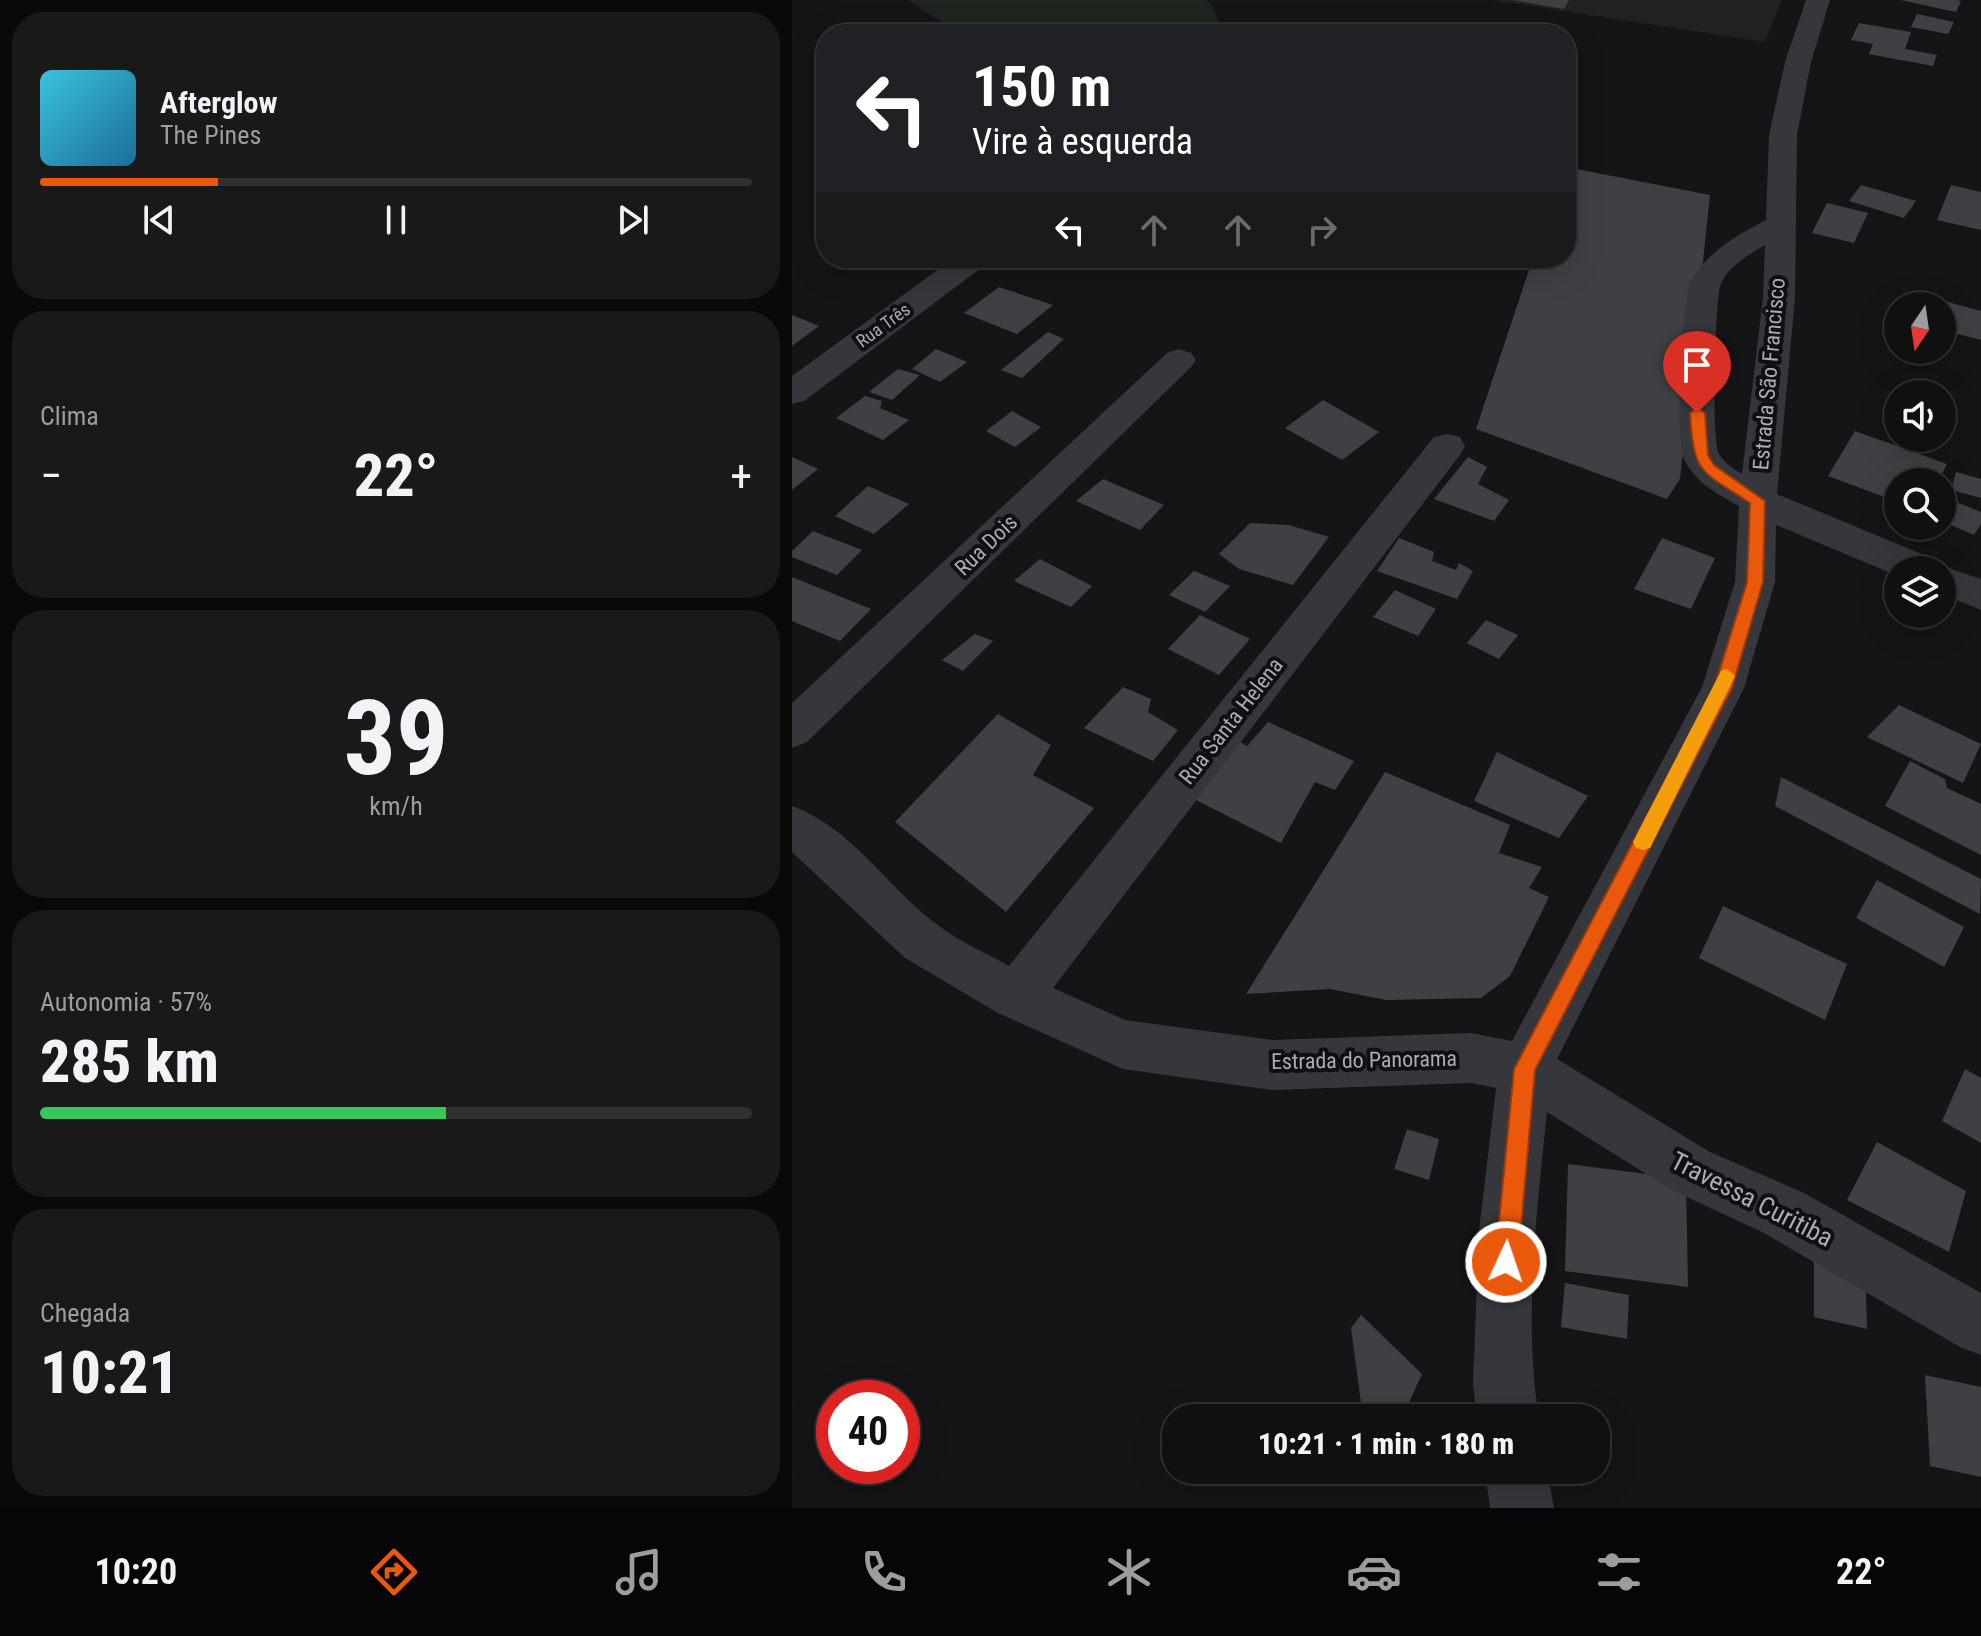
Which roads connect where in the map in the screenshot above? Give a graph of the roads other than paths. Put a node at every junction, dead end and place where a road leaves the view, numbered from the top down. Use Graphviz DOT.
graph roads {
  1 [pos="1818,0"];
  2 [pos="1779,225"];
  3 [pos="961,268"];
  4 [pos="1179,360"];
  5 [pos="792,393"];
  6 [pos="1447,446"];
  7 [pos="1758,501"];
  8 [pos="1889,556"];
  9 [pos="1956,584"];
  10 [pos="1981,595"];
  11 [pos="792,730"];
  12 [pos="792,826"];
  13 [pos="1016,996"];
  14 [pos="1525,1069"];
  15 [pos="1981,1326"];
  16 [pos="1506,1404"];
  17 [pos="1518,1484"];
  18 [pos="1522,1508"];
  1 -- 2 [label="street, Estrada São Francisco"];
  2 -- 7 [label="street, Estrada São Francisco"];
  2 -- 7 [label="street"];
  3 -- 5 [label="street, Rua Três"];
  4 -- 11 [label="street, Rua Dois"];
  6 -- 13 [label="street, Rua Santa Helena"];
  7 -- 8 [label="street"];
  7 -- 14 [label="street, Estrada São Francisco"];
  9 -- 10 [label="street"];
  12 -- 13 [label="street, Estrada do Panorama"];
  13 -- 14 [label="street, Estrada do Panorama"];
  14 -- 15 [label="street, Travessa Curitiba"];
  14 -- 16 [label="street, Estrada São Francisco"];
  17 -- 18 [label="street"];
}
